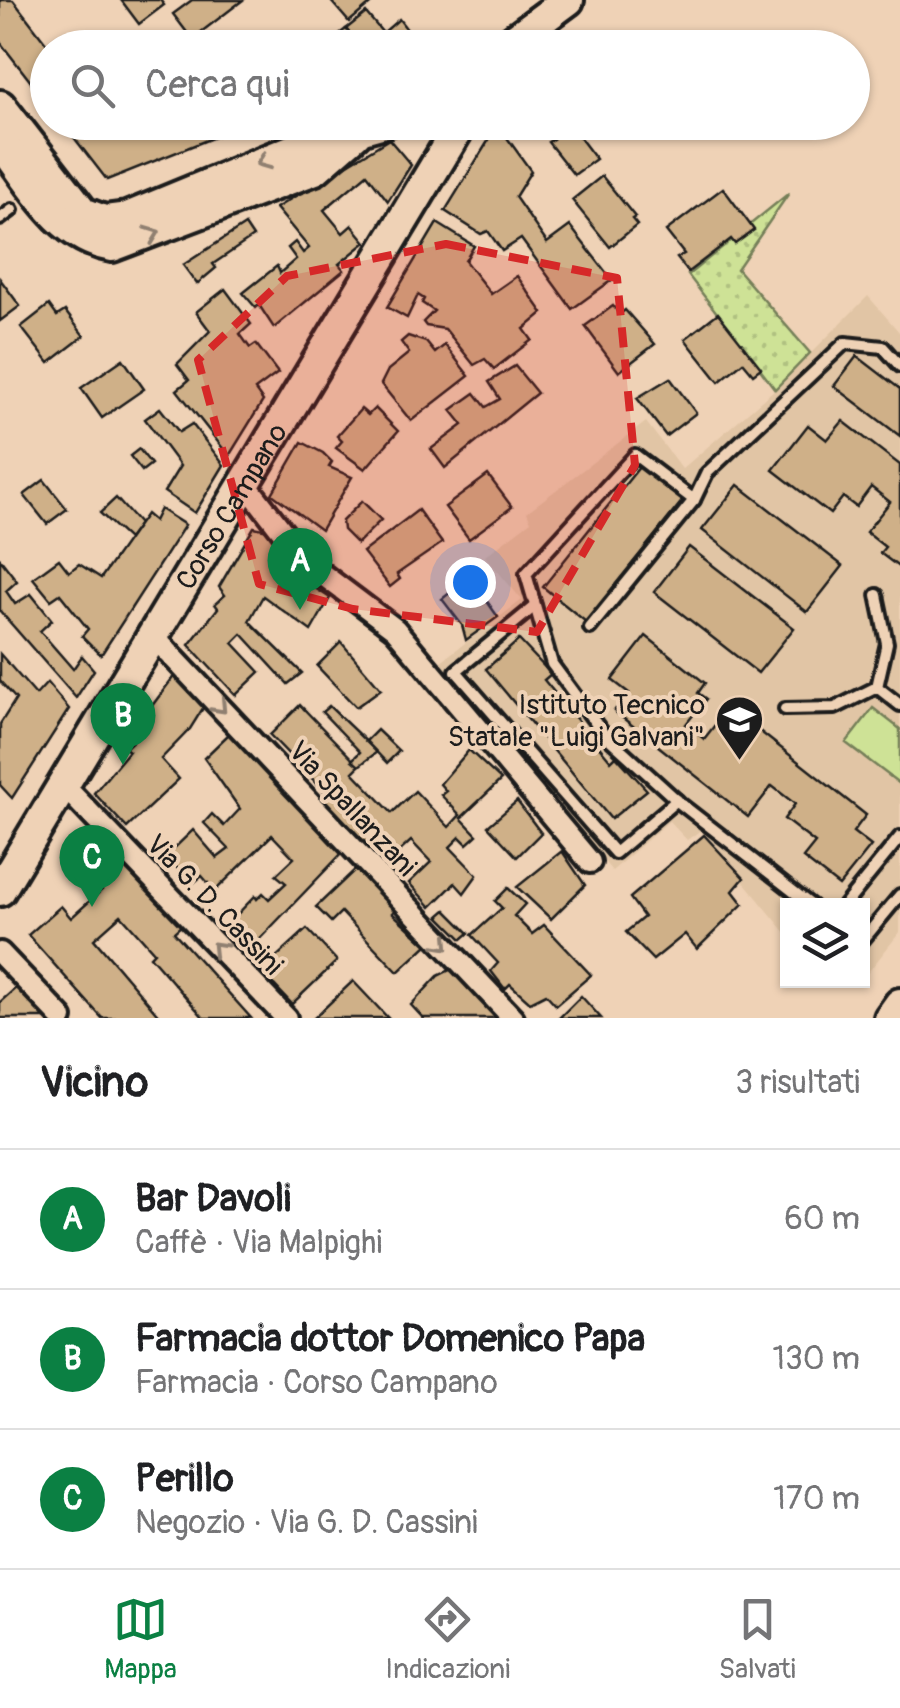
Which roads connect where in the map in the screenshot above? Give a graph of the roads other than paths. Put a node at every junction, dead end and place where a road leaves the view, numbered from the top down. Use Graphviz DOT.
graph roads {
  1 [pos="536,0"];
  2 [pos="568,0"];
  3 [pos="517,30"];
  4 [pos="528,30"];
  5 [pos="0,106"];
  6 [pos="0,140"];
  7 [pos="323,140"];
  8 [pos="348,140"];
  9 [pos="445,140"];
  10 [pos="12,210"];
  11 [pos="0,219"];
  12 [pos="900,366"];
  13 [pos="245,484"];
  14 [pos="694,500"];
  15 [pos="877,595"];
  16 [pos="535,606"];
  17 [pos="590,628"];
  18 [pos="153,636"];
  19 [pos="877,688"];
  20 [pos="900,706"];
  21 [pos="785,709"];
  22 [pos="63,785"];
  23 [pos="677,800"];
  24 [pos="900,837"];
  25 [pos="895,853"];
  26 [pos="590,862"];
  27 [pos="0,890"];
  28 [pos="900,895"];
  29 [pos="802,898"];
  30 [pos="852,898"];
  31 [pos="870,931"];
  32 [pos="0,953"];
  33 [pos="900,1004"];
  34 [pos="62,1018"];
  35 [pos="286,1018"];
  36 [pos="512,1018"];
  37 [pos="890,1018"];
  1 -- 3 [label="main road"];
  2 -- 4 [label="main road"];
  7 -- 5 [label="main road, one-way"];
  6 -- 8 [label="main road, one-way"];
  9 -- 13 [label="main road, Corso Campano"];
  10 -- 11 [label="lane"];
  12 -- 14 [label="lane"];
  13 -- 18 [label="main road, Corso Campano"];
  13 -- 26 [label="street"];
  14 -- 16 [label="lane"];
  14 -- 17 [label="lane"];
  15 -- 19 [label="lane"];
  16 -- 23 [label="lane"];
  16 -- 23 [label="lane"];
  18 -- 22 [label="main road, Corso Campano"];
  18 -- 36 [label="street, Via Spallanzani, one-way"];
  19 -- 20 [label="lane"];
  19 -- 21 [label="lane"];
  22 -- 27 [label="main road, Corso Campano"];
  35 -- 22 [label="street, Via G. D. Cassini, one-way"];
  23 -- 29 [label="lane"];
  24 -- 25 [label="lane"];
  25 -- 30 [label="lane"];
  28 -- 31 [label="lane"];
  32 -- 34 [label="street"];
  33 -- 37 [label="main road"];
}
